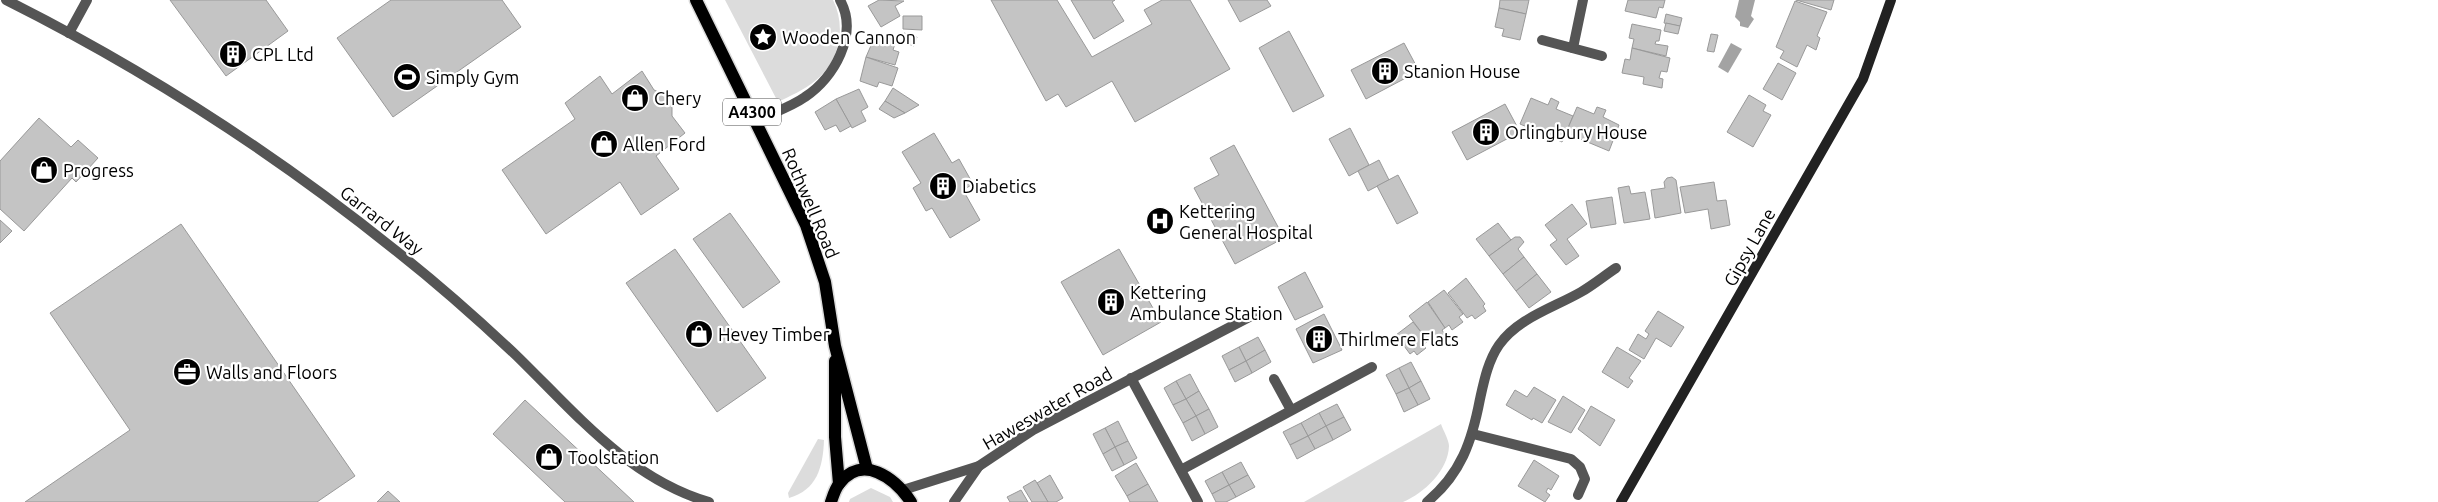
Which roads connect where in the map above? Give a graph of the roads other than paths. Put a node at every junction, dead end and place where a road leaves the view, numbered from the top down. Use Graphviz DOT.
graph roads {
  1 [pos="6,0"];
  2 [pos="87,0"];
  3 [pos="696,0"];
  4 [pos="840,0"];
  5 [pos="1583,0"];
  6 [pos="1891,0"];
  7 [pos="69,33"];
  8 [pos="1542,40"];
  9 [pos="1573,48"];
  10 [pos="1602,56"];
  11 [pos="756,121"];
  12 [pos="1616,268"];
  13 [pos="1255,314"];
  14 [pos="835,346"];
  15 [pos="1372,367"];
  16 [pos="1131,378"];
  17 [pos="1274,379"];
  18 [pos="1291,410"];
  19 [pos="1473,434"];
  20 [pos="979,466"];
  21 [pos="867,469"];
  22 [pos="1181,470"];
  23 [pos="838,484"];
  24 [pos="903,490"];
  25 [pos="1578,495"];
  26 [pos="709,502"];
  27 [pos="831,502"];
  28 [pos="911,502"];
  29 [pos="954,502"];
  30 [pos="1198,502"];
  31 [pos="1427,502"];
  32 [pos="1622,502"];
  1 -- 7 [label="street, Garrard Way"];
  2 -- 7 [label="street"];
  3 -- 11 [label="main road, Rothwell Road / A4300"];
  4 -- 11 [label="street"];
  5 -- 9 [label="street"];
  6 -- 32 [label="main road, Gipsy Lane"];
  7 -- 26 [label="street, Garrard Way"];
  8 -- 9 [label="street"];
  9 -- 10 [label="street"];
  11 -- 14 [label="main road, Rothwell Road / A4300"];
  12 -- 19 [label="street"];
  13 -- 16 [label="street, Haweswater Road"];
  14 -- 21 [label="main road, Rothwell Road / A4300"];
  14 -- 23 [label="main road, Rothwell Road / A4300"];
  15 -- 18 [label="street"];
  16 -- 20 [label="street, Haweswater Road"];
  16 -- 22 [label="street, Haweswater Road"];
  17 -- 18 [label="street"];
  18 -- 22 [label="street"];
  19 -- 25 [label="street"];
  19 -- 31 [label="street"];
  20 -- 24 [label="street, Haweswater Road"];
  20 -- 29 [label="street, Haweswater Road"];
  21 -- 23 [label="main road"];
  21 -- 24 [label="main road"];
  22 -- 30 [label="street, Haweswater Road"];
  23 -- 27 [label="main road, A4300"];
  24 -- 28 [label="main road"];
}
